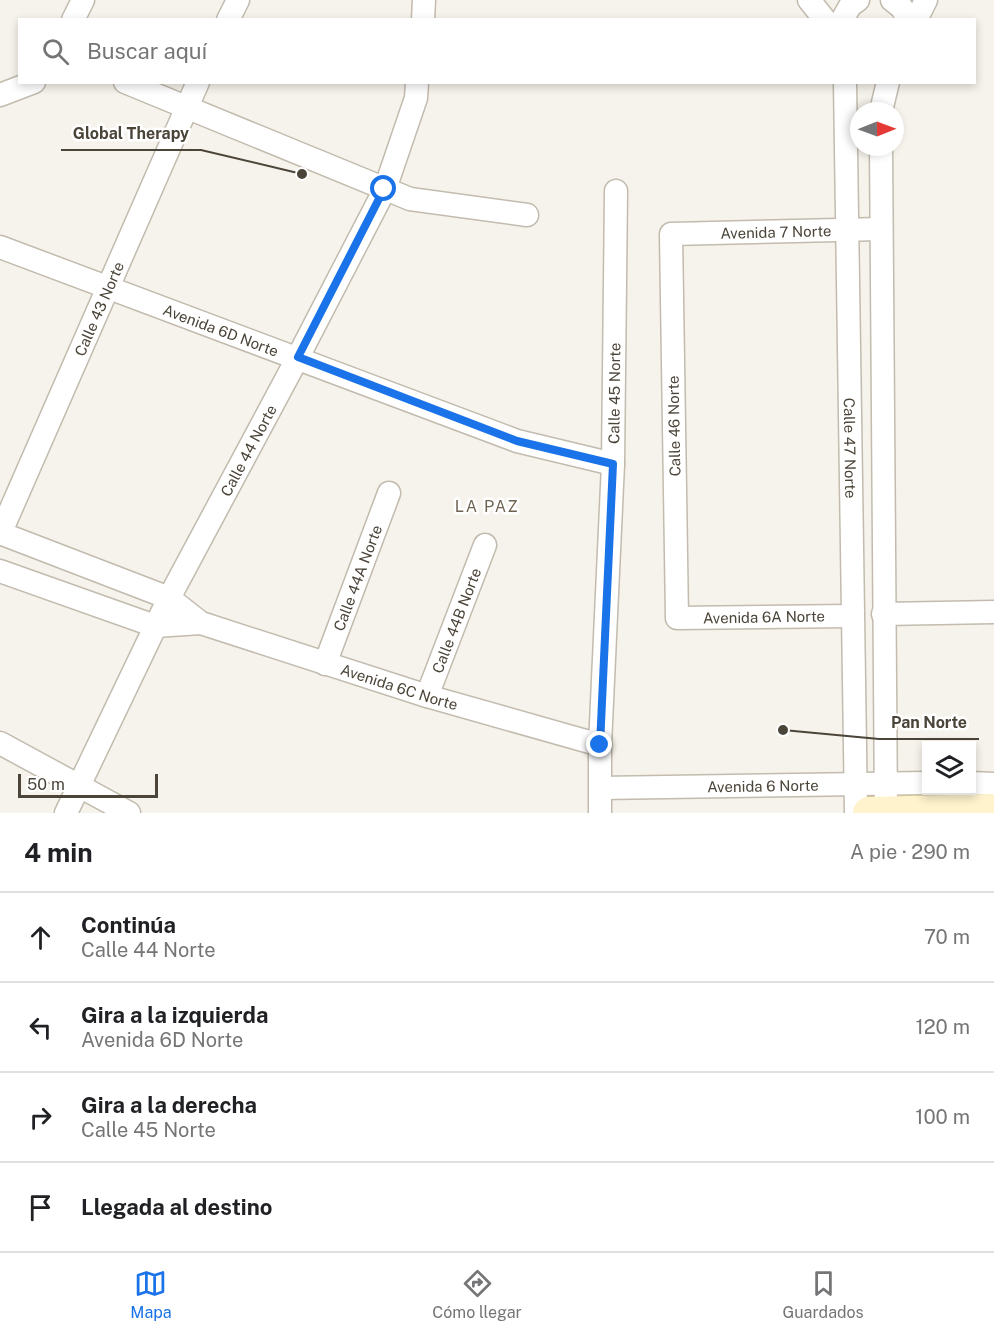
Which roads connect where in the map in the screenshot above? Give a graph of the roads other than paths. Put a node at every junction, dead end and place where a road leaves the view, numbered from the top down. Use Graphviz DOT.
graph roads {
  1 [pos="83,0"];
  2 [pos="238,0"];
  3 [pos="424,0"];
  4 [pos="809,0"];
  5 [pos="858,0"];
  6 [pos="892,0"];
  7 [pos="926,0"];
  8 [pos="74,18"];
  9 [pos="229,18"];
  10 [pos="423,18"];
  11 [pos="823,18"];
  12 [pos="843,18"];
  13 [pos="907,18"];
  14 [pos="917,18"];
  15 [pos="29,84"];
  16 [pos="130,84"];
  17 [pos="197,84"];
  18 [pos="417,84"];
  19 [pos="845,84"];
  20 [pos="887,84"];
  21 [pos="0,95"];
  22 [pos="882,102"];
  23 [pos="186,108"];
  24 [pos="881,156"];
  25 [pos="384,189"];
  26 [pos="616,191"];
  27 [pos="527,215"];
  28 [pos="881,229"];
  29 [pos="846,230"];
  30 [pos="671,234"];
  31 [pos="0,248"];
  32 [pos="108,286"];
  33 [pos="298,357"];
  34 [pos="613,464"];
  35 [pos="389,493"];
  36 [pos="0,533"];
  37 [pos="485,545"];
  38 [pos="0,571"];
  39 [pos="169,598"];
  40 [pos="994,612"];
  41 [pos="884,614"];
  42 [pos="851,616"];
  43 [pos="676,618"];
  44 [pos="201,623"];
  45 [pos="155,626"];
  46 [pos="325,664"];
  47 [pos="427,696"];
  48 [pos="0,743"];
  49 [pos="600,745"];
  50 [pos="855,783"];
  51 [pos="976,783"];
  52 [pos="80,784"];
  53 [pos="994,784"];
  54 [pos="922,785"];
  55 [pos="601,788"];
  56 [pos="886,803"];
  57 [pos="994,810"];
  58 [pos="66,813"];
  59 [pos="129,813"];
  60 [pos="600,813"];
  61 [pos="856,813"];
  62 [pos="869,813"];
  1 -- 8 [label="street"];
  2 -- 9 [label="street"];
  3 -- 10 [label="street"];
  4 -- 11 [label="street"];
  5 -- 12 [label="street"];
  6 -- 13 [label="street"];
  7 -- 14 [label="street"];
  15 -- 21 [label="street"];
  16 -- 23 [label="street"];
  17 -- 23 [label="street, Calle 43 Norte"];
  18 -- 25 [label="street, Calle 44 Norte"];
  19 -- 29 [label="street, Calle 47 Norte"];
  20 -- 22 [label="street"];
  23 -- 25 [label="street"];
  23 -- 32 [label="street, Calle 43 Norte"];
  24 -- 28 [label="street"];
  25 -- 27 [label="street"];
  25 -- 33 [label="street, Calle 44 Norte"];
  26 -- 34 [label="street, Calle 45 Norte"];
  28 -- 29 [label="street, Avenida 7 Norte"];
  28 -- 41 [label="street"];
  29 -- 30 [label="street, Avenida 7 Norte"];
  29 -- 42 [label="street, Calle 47 Norte"];
  30 -- 43 [label="street, Calle 46 Norte"];
  31 -- 32 [label="street, Avenida 6D Norte"];
  32 -- 33 [label="street, Avenida 6D Norte"];
  32 -- 36 [label="street, Calle 43 Norte"];
  33 -- 34 [label="street, Avenida 6D Norte"];
  33 -- 39 [label="street, Calle 44 Norte"];
  34 -- 49 [label="street, Calle 45 Norte"];
  35 -- 46 [label="street, Calle 44A Norte"];
  36 -- 39 [label="street, Avenida 6C Norte"];
  37 -- 47 [label="street, Calle 44B Norte"];
  38 -- 45 [label="street, Avenida 6C Norte"];
  39 -- 44 [label="street, Avenida 6C Norte"];
  39 -- 45 [label="street, Calle 44 Norte"];
  40 -- 41 [label="street"];
  41 -- 56 [label="street"];
  42 -- 43 [label="street, Avenida 6A Norte"];
  42 -- 50 [label="street, Calle 47 Norte"];
  44 -- 45 [label="street, Avenida 6C Norte"];
  44 -- 46 [label="street, Avenida 6C Norte"];
  45 -- 52 [label="street, Calle 44 Norte"];
  46 -- 47 [label="street, Avenida 6C Norte"];
  47 -- 49 [label="street, Avenida 6C Norte"];
  48 -- 52 [label="street"];
  49 -- 55 [label="street, Calle 45 Norte"];
  50 -- 55 [label="street, Avenida 6 Norte"];
  50 -- 56 [label="street, Avenida 6 Norte"];
  50 -- 61 [label="street, Calle 47 Norte"];
  51 -- 53 [label="street"];
  52 -- 58 [label="street, Calle 44 Norte"];
  52 -- 59 [label="street"];
  54 -- 56 [label="street, Avenida 6 Norte"];
  55 -- 60 [label="street, Calle 45 Norte"];
  56 -- 57 [label="main road, Avenida 6 Norte"];
  56 -- 62 [label="main road, Avenida 6 Norte"];
}
